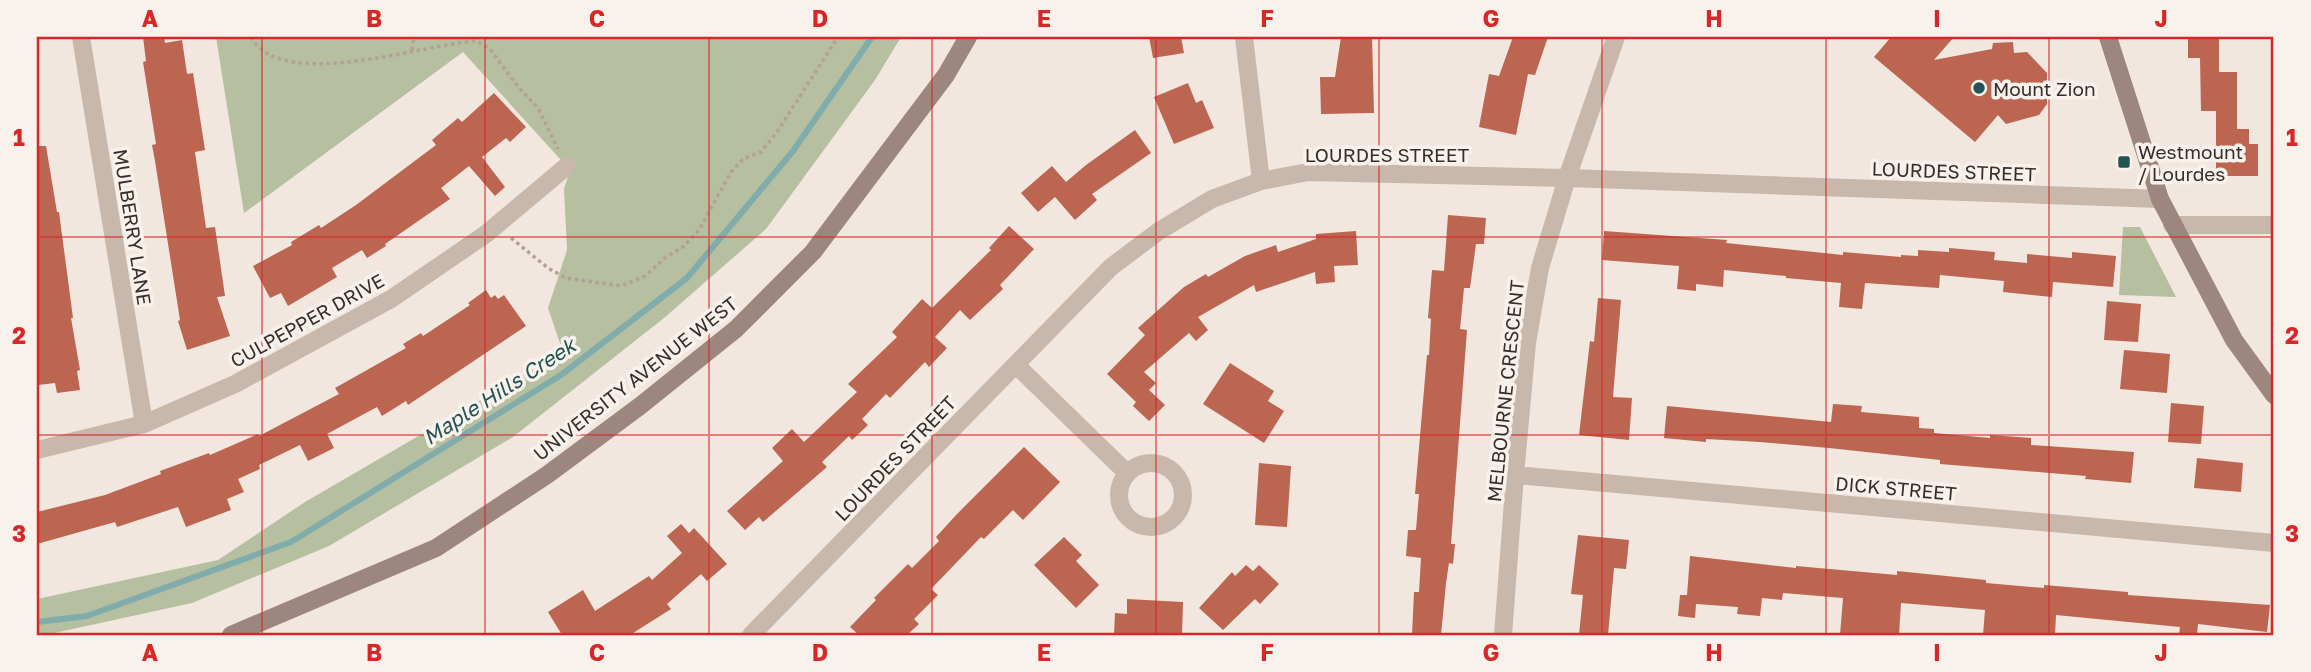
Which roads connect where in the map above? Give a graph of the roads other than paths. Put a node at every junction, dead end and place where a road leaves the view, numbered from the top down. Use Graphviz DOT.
graph roads {
  1 [pos="81,37"];
  2 [pos="968,37"];
  3 [pos="1244,37"];
  4 [pos="1616,37"];
  5 [pos="2108,37"];
  6 [pos="567,166"];
  7 [pos="1567,178"];
  8 [pos="1261,181"];
  9 [pos="2160,199"];
  10 [pos="2172,225"];
  11 [pos="2274,225"];
  12 [pos="1016,365"];
  13 [pos="2274,395"];
  14 [pos="144,424"];
  15 [pos="37,450"];
  16 [pos="1128,473"];
  17 [pos="1514,475"];
  18 [pos="2274,543"];
  19 [pos="757,634"];
  20 [pos="231,635"];
  21 [pos="1503,635"];
  1 -- 14 [label="street, MULBERRY LANE"];
  2 -- 20 [label="main road, UNIVERSITY AVENUE WEST"];
  3 -- 8 [label="street"];
  4 -- 7 [label="street, MELBOURNE CRESCENT"];
  5 -- 9 [label="main road"];
  6 -- 14 [label="street, CULPEPPER DRIVE"];
  7 -- 8 [label="street, LOURDES STREET"];
  7 -- 9 [label="street, LOURDES STREET"];
  7 -- 17 [label="street, MELBOURNE CRESCENT"];
  8 -- 12 [label="street, LOURDES STREET"];
  9 -- 10 [label="main road"];
  10 -- 11 [label="street"];
  10 -- 13 [label="main road"];
  12 -- 16 [label="street"];
  12 -- 19 [label="street, LOURDES STREET"];
  14 -- 15 [label="street, CULPEPPER DRIVE"];
  17 -- 18 [label="street, DICK STREET"];
  17 -- 21 [label="street, MELBOURNE CRESCENT"];
}
